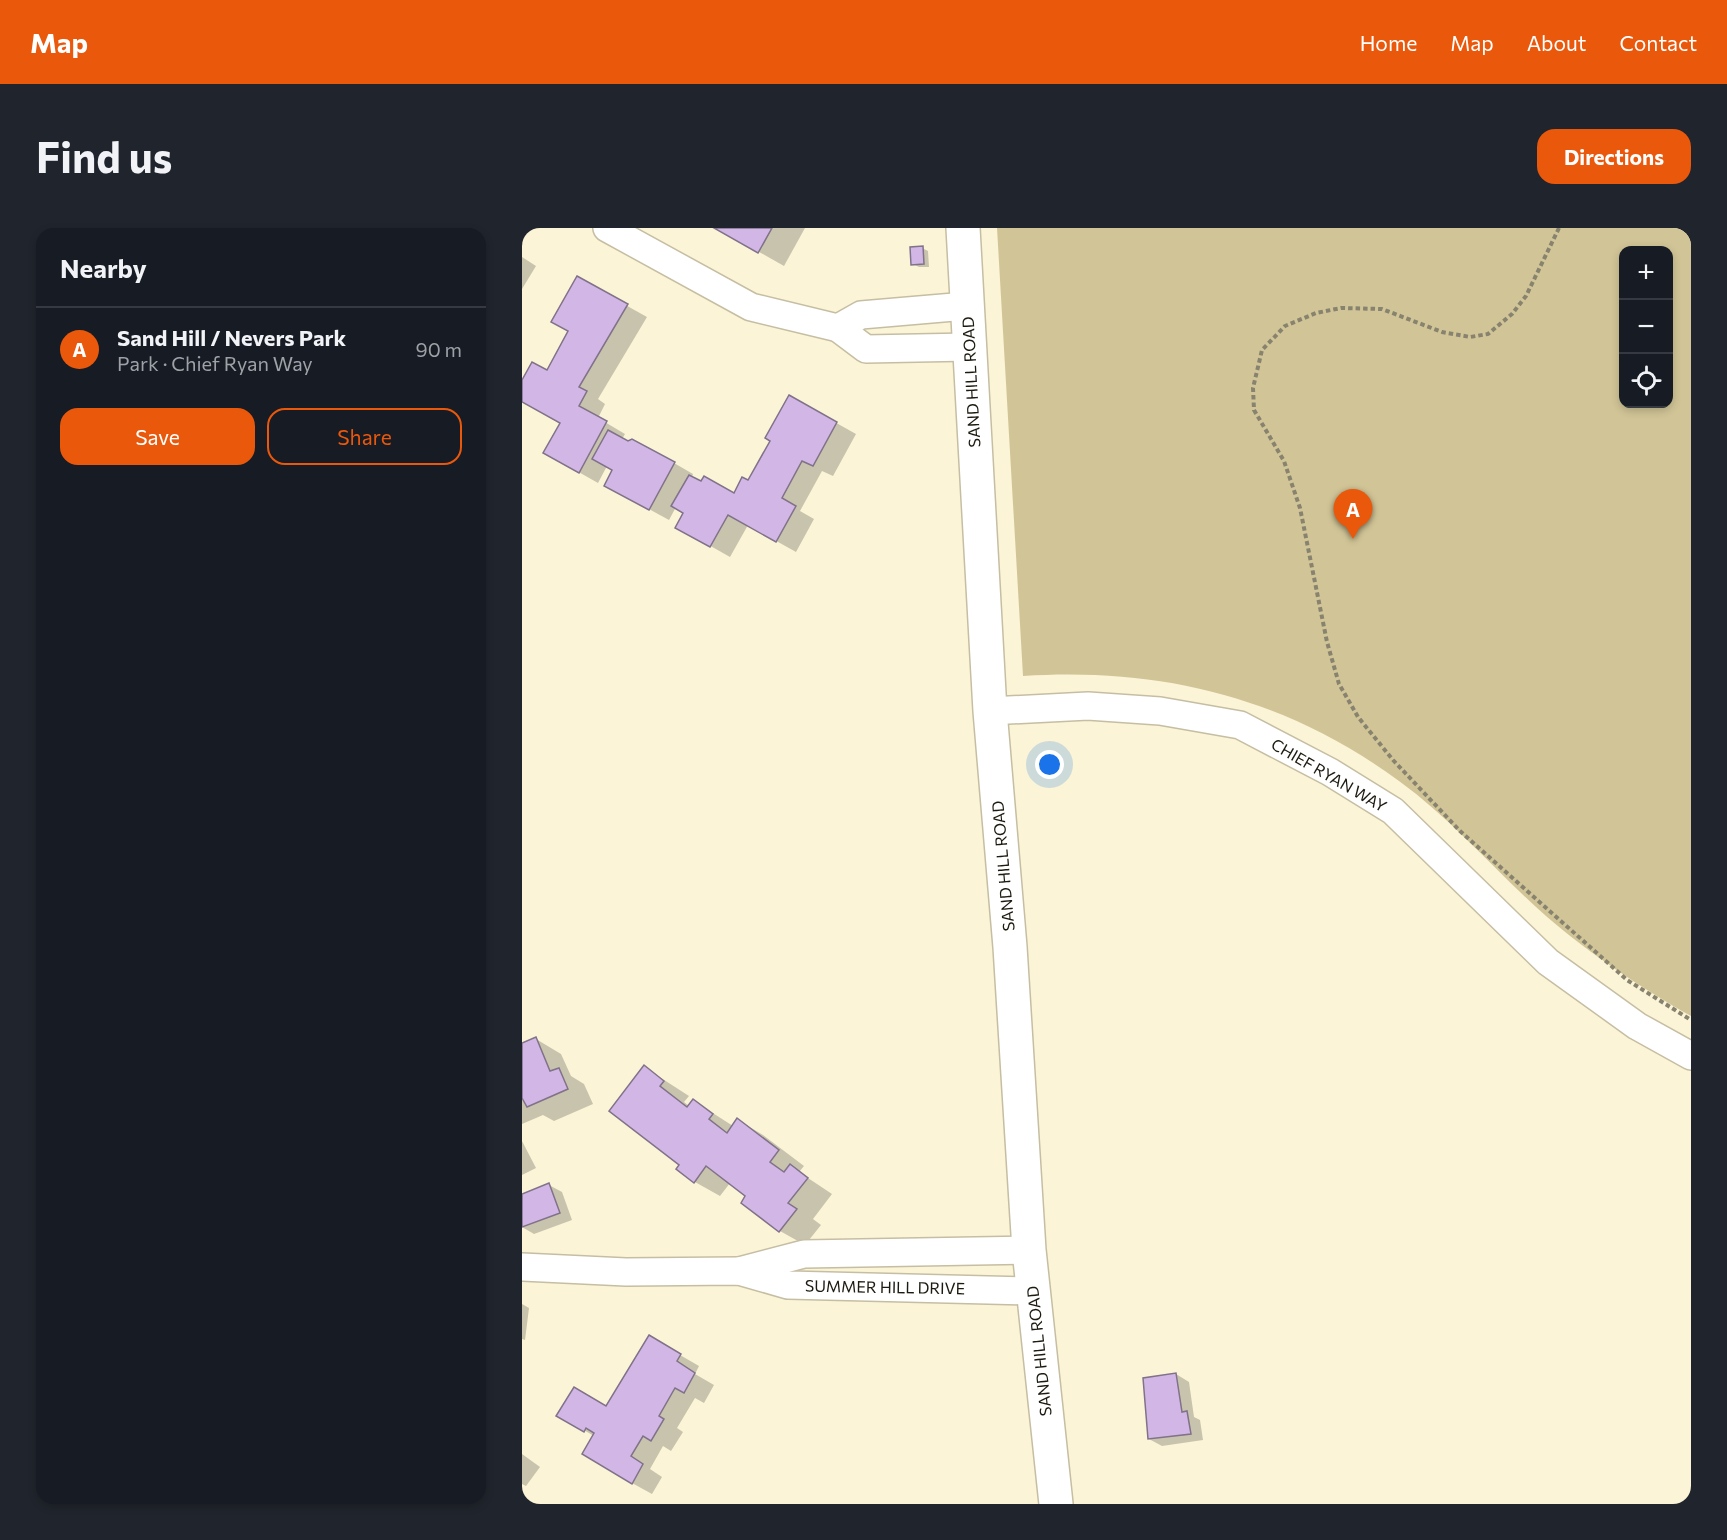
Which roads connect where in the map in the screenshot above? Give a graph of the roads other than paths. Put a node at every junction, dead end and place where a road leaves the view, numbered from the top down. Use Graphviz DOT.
graph roads {
  1 [pos="607,228"];
  2 [pos="963,228"];
  3 [pos="966,306"];
  4 [pos="838,328"];
  5 [pos="969,347"];
  6 [pos="990,711"];
  7 [pos="1691,1056"];
  8 [pos="1029,1250"];
  9 [pos="522,1267"];
  10 [pos="739,1271"];
  11 [pos="1033,1291"];
  12 [pos="1056,1504"];
  1 -- 4 [label="street"];
  2 -- 3 [label="street, SAND HILL ROAD"];
  3 -- 4 [label="street"];
  3 -- 5 [label="street, SAND HILL ROAD"];
  4 -- 5 [label="street"];
  5 -- 6 [label="street, SAND HILL ROAD"];
  6 -- 7 [label="street, CHIEF RYAN WAY"];
  6 -- 8 [label="street, SAND HILL ROAD"];
  8 -- 10 [label="street, SUMMER HILL DRIVE"];
  8 -- 11 [label="street, SAND HILL ROAD"];
  9 -- 10 [label="street, SUMMER HILL DRIVE"];
  10 -- 11 [label="street, SUMMER HILL DRIVE"];
  11 -- 12 [label="street, SAND HILL ROAD"];
}
